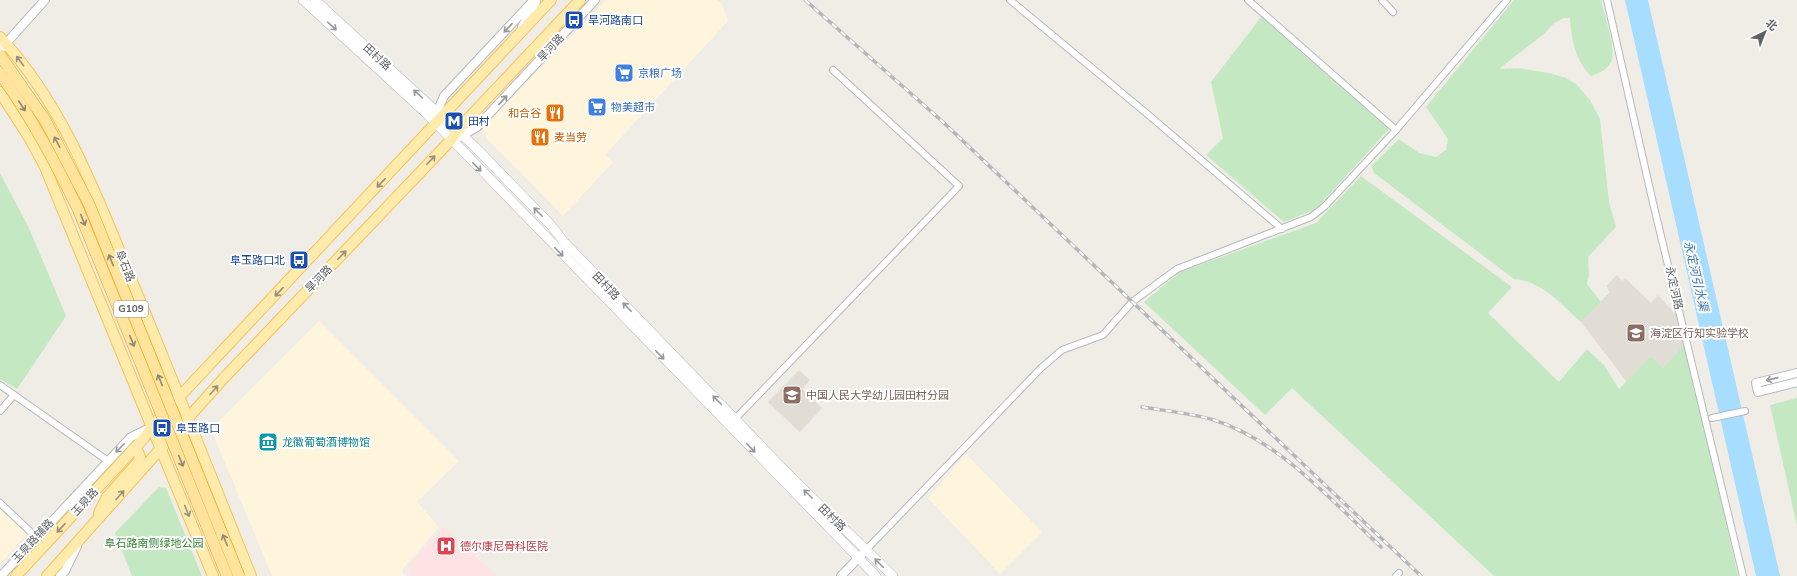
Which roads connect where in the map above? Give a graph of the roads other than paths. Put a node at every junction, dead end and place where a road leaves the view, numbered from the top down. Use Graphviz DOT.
graph roads {
  1 [pos="45,0"];
  2 [pos="303,0"];
  3 [pos="315,0"];
  4 [pos="534,0"];
  5 [pos="538,0"];
  6 [pos="551,0"];
  7 [pos="580,0"];
  8 [pos="596,0"];
  9 [pos="1010,0"];
  10 [pos="1248,0"];
  11 [pos="1382,0"];
  12 [pos="1507,0"];
  13 [pos="1607,0"];
  14 [pos="1393,12"];
  15 [pos="571,26"];
  16 [pos="516,37"];
  17 [pos="2,44"];
  18 [pos="0,55"];
  19 [pos="526,56"];
  20 [pos="834,70"];
  21 [pos="0,74"];
  22 [pos="0,92"];
  23 [pos="439,117"];
  24 [pos="1396,130"];
  25 [pos="460,133"];
  26 [pos="450,140"];
  27 [pos="1282,229"];
  28 [pos="1797,374"];
  29 [pos="1797,382"];
  30 [pos="0,385"];
  31 [pos="14,395"];
  32 [pos="178,399"];
  33 [pos="0,411"];
  34 [pos="1745,411"];
  35 [pos="1712,418"];
  36 [pos="188,419"];
  37 [pos="735,419"];
  38 [pos="152,426"];
  39 [pos="162,448"];
  40 [pos="132,450"];
  41 [pos="108,461"];
  42 [pos="0,503"];
  43 [pos="95,522"];
  44 [pos="36,537"];
  45 [pos="82,537"];
  46 [pos="865,551"];
  47 [pos="858,558"];
  48 [pos="24,567"];
  49 [pos="0,576"];
  50 [pos="16,576"];
  51 [pos="47,576"];
  52 [pos="60,576"];
  53 [pos="213,576"];
  54 [pos="227,576"];
  55 [pos="240,576"];
  56 [pos="251,576"];
  57 [pos="841,576"];
  58 [pos="876,576"];
  59 [pos="893,576"];
  60 [pos="1743,576"];
  1 -- 17 [label="street"];
  2 -- 23 [label="main road, 田村路, one-way"];
  23 -- 3 [label="main road, 田村路, one-way"];
  4 -- 23 [label="street, 旱河路, one-way"];
  5 -- 16 [label="street"];
  6 -- 16 [label="main road, 旱河路"];
  7 -- 19 [label="main road, 旱河路"];
  8 -- 15 [label="street, 旱河路"];
  9 -- 27 [label="street"];
  10 -- 24 [label="street"];
  11 -- 14 [label="street"];
  12 -- 24 [label="street"];
  13 -- 60 [label="street, 永定河路"];
  15 -- 19 [label="street"];
  25 -- 15 [label="street, 旱河路, one-way"];
  16 -- 23 [label="main road, 旱河路"];
  32 -- 17 [label="main road, 阜石路, one-way"];
  55 -- 18 [label="highway, 阜石路 / G109, one-way, bridge"];
  19 -- 25 [label="main road, 旱河路"];
  20 -- 37 [label="street"];
  21 -- 54 [label="highway, 阜石路 / G109, one-way, bridge"];
  22 -- 38 [label="main road"];
  23 -- 25 [label="main road, 田村路"];
  23 -- 26 [label="main road, 田村路"];
  23 -- 32 [label="main road, 旱河路, one-way"];
  24 -- 27 [label="street"];
  25 -- 26 [label="main road, 旱河路"];
  37 -- 25 [label="main road, 田村路, one-way"];
  36 -- 26 [label="main road, 旱河路, one-way"];
  26 -- 47 [label="main road, 田村路, one-way"];
  27 -- 46 [label="street"];
  28 -- 29 [label="street, one-way"];
  30 -- 31 [label="street"];
  31 -- 33 [label="street"];
  31 -- 41 [label="street"];
  32 -- 36 [label="main road, 阜石路"];
  32 -- 38 [label="main road, 旱河路"];
  34 -- 35 [label="street"];
  36 -- 39 [label="main road, 旱河路"];
  36 -- 56 [label="main road, 阜石路"];
  46 -- 37 [label="main road, 田村路, one-way"];
  38 -- 39 [label="main road"];
  38 -- 40 [label="main road, 玉泉路"];
  38 -- 41 [label="street, 玉泉路辅路, one-way"];
  43 -- 39 [label="main road, 玉泉路, one-way"];
  39 -- 53 [label="main road, one-way"];
  40 -- 43 [label="main road"];
  40 -- 48 [label="main road, 玉泉路, one-way"];
  41 -- 44 [label="street, 玉泉路辅路"];
  42 -- 44 [label="street"];
  43 -- 45 [label="main road, 玉泉路"];
  44 -- 48 [label="street"];
  44 -- 49 [label="street, 玉泉路辅路"];
  45 -- 51 [label="main road, 玉泉路"];
  45 -- 52 [label="street"];
  46 -- 47 [label="street"];
  59 -- 46 [label="main road, 田村路, one-way"];
  47 -- 57 [label="street"];
  47 -- 58 [label="main road, 田村路"];
  48 -- 50 [label="main road, 玉泉路"];
}
